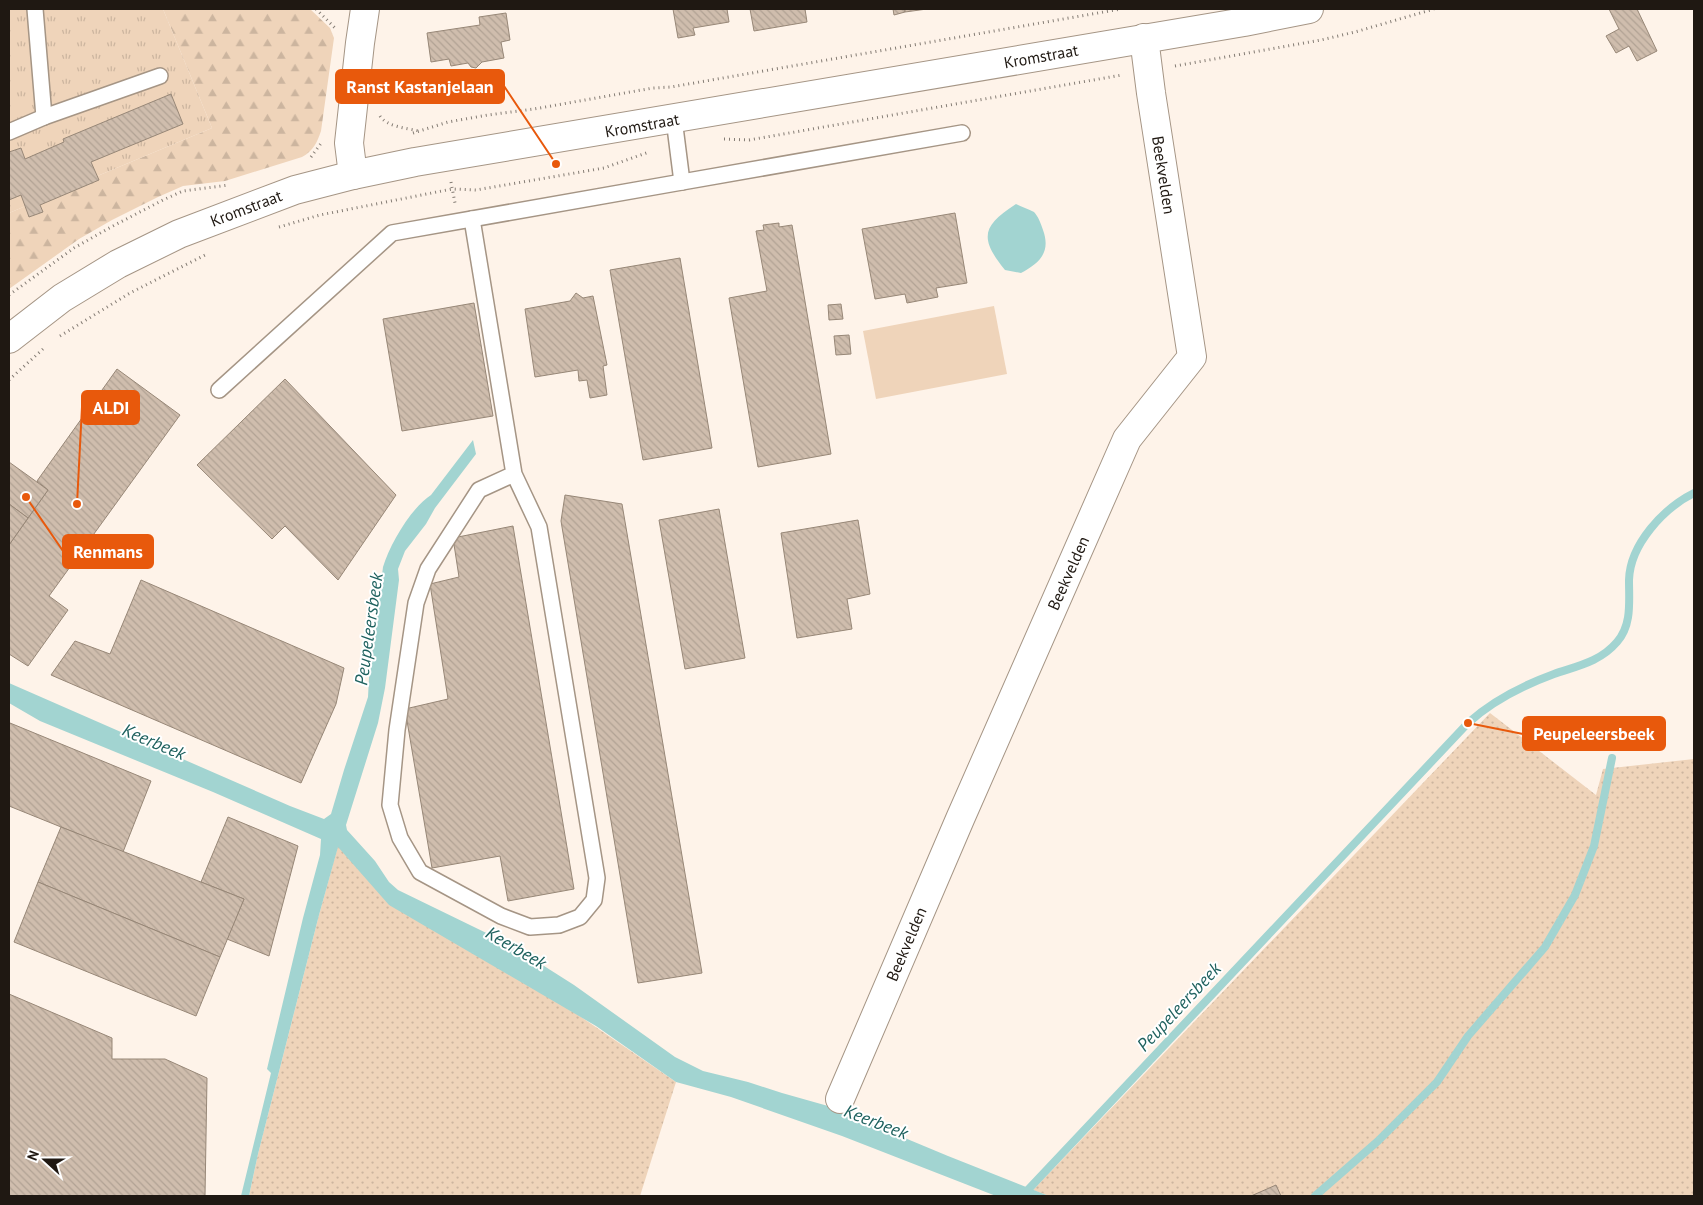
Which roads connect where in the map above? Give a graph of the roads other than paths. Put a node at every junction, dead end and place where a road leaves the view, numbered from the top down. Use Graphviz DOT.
graph roads {
  1 [pos="35,9"];
  2 [pos="366,9"];
  3 [pos="1309,9"];
  4 [pos="1144,38"];
  5 [pos="160,76"];
  6 [pos="44,117"];
  7 [pos="674,119"];
  8 [pos="9,132"];
  9 [pos="962,133"];
  10 [pos="353,174"];
  11 [pos="682,182"];
  12 [pos="472,219"];
  13 [pos="9,338"];
  14 [pos="219,390"];
  15 [pos="514,474"];
  16 [pos="840,1099"];
  1 -- 6 [label="lane"];
  2 -- 10 [label="main road"];
  3 -- 4 [label="main road, Kromstraat"];
  4 -- 7 [label="main road, Kromstraat"];
  4 -- 16 [label="main road, Beekvelden"];
  5 -- 6 [label="lane"];
  6 -- 8 [label="lane"];
  7 -- 10 [label="main road, Kromstraat"];
  7 -- 11 [label="lane"];
  9 -- 11 [label="lane"];
  10 -- 13 [label="main road, Kromstraat"];
  11 -- 12 [label="lane"];
  12 -- 14 [label="lane"];
  12 -- 15 [label="lane"];
  15 -- 15 [label="lane"];
}
